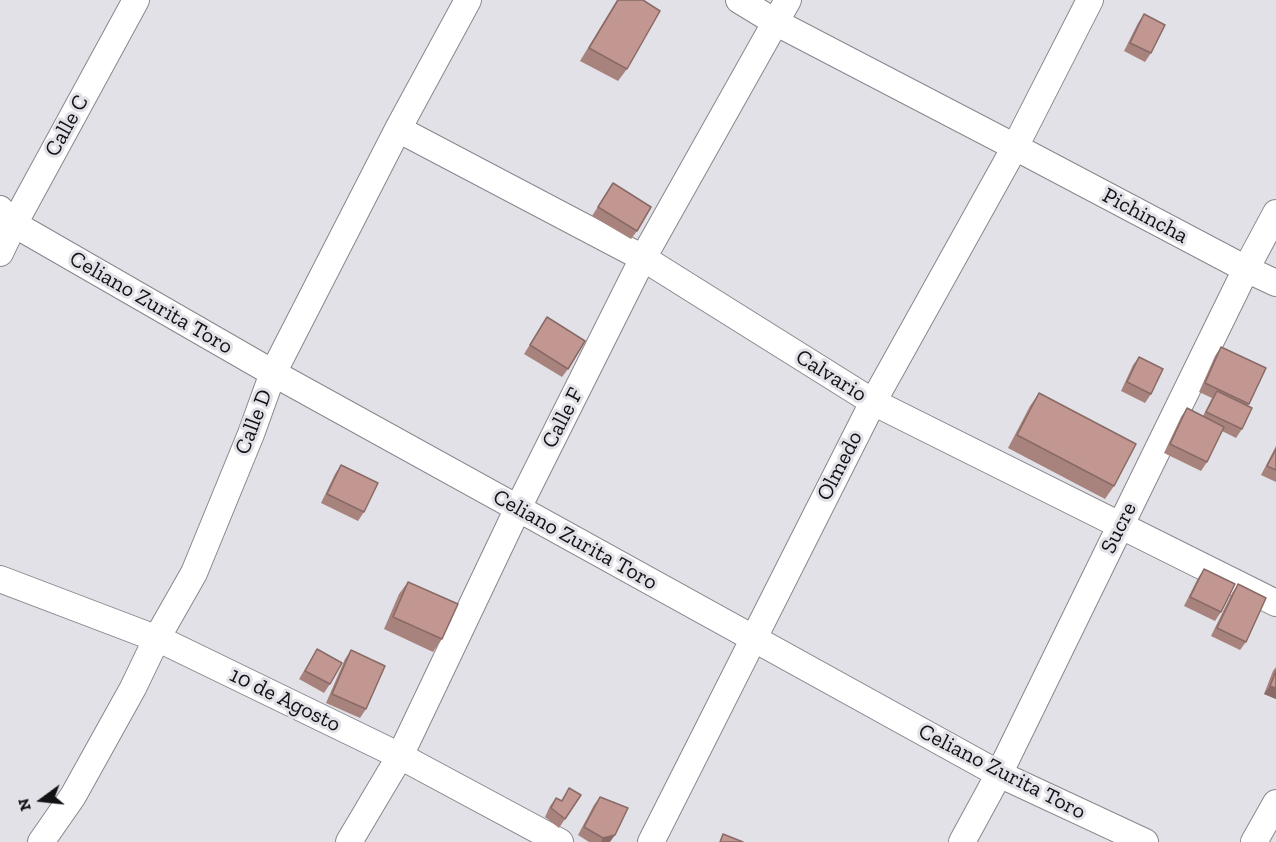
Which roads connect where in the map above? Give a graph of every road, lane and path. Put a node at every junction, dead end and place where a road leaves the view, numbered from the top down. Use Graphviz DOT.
graph roads {
  1 [pos="136,0"];
  2 [pos="468,0"];
  3 [pos="739,0"];
  4 [pos="788,0"];
  5 [pos="1090,0"];
  6 [pos="776,22"];
  7 [pos="398,129"];
  8 [pos="1015,147"];
  9 [pos="1276,213"];
  10 [pos="7,216"];
  11 [pos="0,253"];
  12 [pos="643,258"];
  13 [pos="1246,269"];
  14 [pos="1276,283"];
  15 [pos="273,373"];
  16 [pos="873,402"];
  17 [pos="518,508"];
  18 [pos="1120,525"];
  19 [pos="0,579"];
  20 [pos="1276,603"];
  21 [pos="157,638"];
  22 [pos="753,639"];
  23 [pos="400,756"];
  24 [pos="999,774"];
  25 [pos="1276,803"];
  26 [pos="41,842"];
  27 [pos="349,842"];
  28 [pos="560,842"];
  29 [pos="651,842"];
  30 [pos="962,842"];
  31 [pos="1145,842"];
  32 [pos="1254,842"];
  1 -- 10 [label="street, Calle C"];
  2 -- 7 [label="street, Calle D"];
  3 -- 6 [label="street, Pichincha"];
  4 -- 6 [label="street, Calle F"];
  5 -- 8 [label="street, Olmedo"];
  6 -- 8 [label="street, Pichincha"];
  6 -- 12 [label="street, Calle F"];
  7 -- 12 [label="street, Calvario"];
  7 -- 15 [label="street, Calle D"];
  8 -- 13 [label="street, Pichincha"];
  8 -- 16 [label="street, Olmedo"];
  9 -- 13 [label="street, Sucre"];
  10 -- 11 [label="street, Calle C"];
  10 -- 15 [label="street, Celiano Zurita Toro"];
  12 -- 16 [label="street, Calvario"];
  12 -- 17 [label="street, Calle F"];
  13 -- 14 [label="street, Pichincha"];
  13 -- 18 [label="street, Sucre"];
  15 -- 17 [label="street, Celiano Zurita Toro"];
  15 -- 21 [label="street, Calle D"];
  16 -- 18 [label="street, Calvario"];
  16 -- 22 [label="street, Olmedo"];
  17 -- 22 [label="street, Celiano Zurita Toro"];
  17 -- 23 [label="street, Calle F"];
  18 -- 20 [label="street, Calvario"];
  18 -- 24 [label="street, Sucre"];
  19 -- 21 [label="street, 10 de Agosto"];
  21 -- 23 [label="street, 10 de Agosto"];
  21 -- 26 [label="street, Calle D"];
  22 -- 24 [label="street, Celiano Zurita Toro"];
  22 -- 29 [label="street, Olmedo"];
  23 -- 27 [label="street, Calle F"];
  23 -- 28 [label="street, 10 de Agosto"];
  24 -- 30 [label="street, Sucre"];
  24 -- 31 [label="street, Celiano Zurita Toro"];
  25 -- 32 [label="street"];
}
